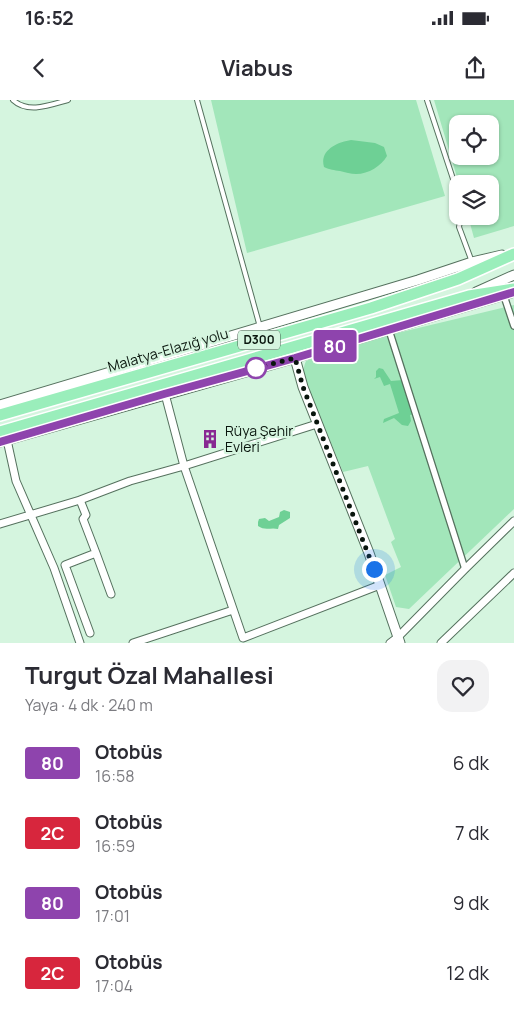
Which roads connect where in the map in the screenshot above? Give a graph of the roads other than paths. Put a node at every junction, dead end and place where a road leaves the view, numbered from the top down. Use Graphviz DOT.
graph roads {
  1 [pos="13,100"];
  2 [pos="68,100"];
  3 [pos="197,100"];
  4 [pos="427,100"];
  5 [pos="452,175"];
  6 [pos="459,225"];
  7 [pos="514,253"];
  8 [pos="472,262"];
  9 [pos="514,275"];
  10 [pos="511,292"];
  11 [pos="469,296"];
  12 [pos="514,326"];
  13 [pos="260,328"];
  14 [pos="389,330"];
  15 [pos="295,358"];
  16 [pos="164,394"];
  17 [pos="0,405"];
  18 [pos="0,415"];
  19 [pos="317,424"];
  20 [pos="2,438"];
  21 [pos="184,466"];
  22 [pos="80,500"];
  23 [pos="31,515"];
  24 [pos="514,521"];
  25 [pos="0,524"];
  26 [pos="96,553"];
  27 [pos="465,568"];
  28 [pos="514,572"];
  29 [pos="380,585"];
  30 [pos="111,594"];
  31 [pos="233,610"];
  32 [pos="90,633"];
  33 [pos="399,640"];
  34 [pos="80,643"];
  35 [pos="133,643"];
  36 [pos="390,643"];
  37 [pos="441,643"];
  1 -- 2 [label="lane"];
  3 -- 13 [label="lane"];
  4 -- 5 [label="lane"];
  6 -- 8 [label="lane"];
  7 -- 8 [label="street"];
  7 -- 18 [label="highway, Malatya-Elazığ yolu / D300"];
  8 -- 13 [label="street"];
  9 -- 11 [label="street"];
  10 -- 11 [label="highway, D300"];
  10 -- 12 [label="street"];
  10 -- 14 [label="street"];
  11 -- 20 [label="highway, D300"];
  13 -- 17 [label="street"];
  14 -- 15 [label="street"];
  14 -- 27 [label="street"];
  15 -- 16 [label="street"];
  15 -- 19 [label="street"];
  16 -- 20 [label="street"];
  16 -- 21 [label="street"];
  19 -- 21 [label="street"];
  19 -- 29 [label="street"];
  20 -- 23 [label="street"];
  21 -- 22 [label="street"];
  21 -- 31 [label="street"];
  22 -- 23 [label="street"];
  22 -- 26 [label="street"];
  23 -- 25 [label="street"];
  23 -- 34 [label="street"];
  24 -- 27 [label="street"];
  26 -- 30 [label="street"];
  26 -- 32 [label="street"];
  27 -- 33 [label="street"];
  28 -- 37 [label="street"];
  29 -- 31 [label="street"];
  29 -- 33 [label="street"];
  31 -- 35 [label="street"];
  33 -- 36 [label="street"];
}
